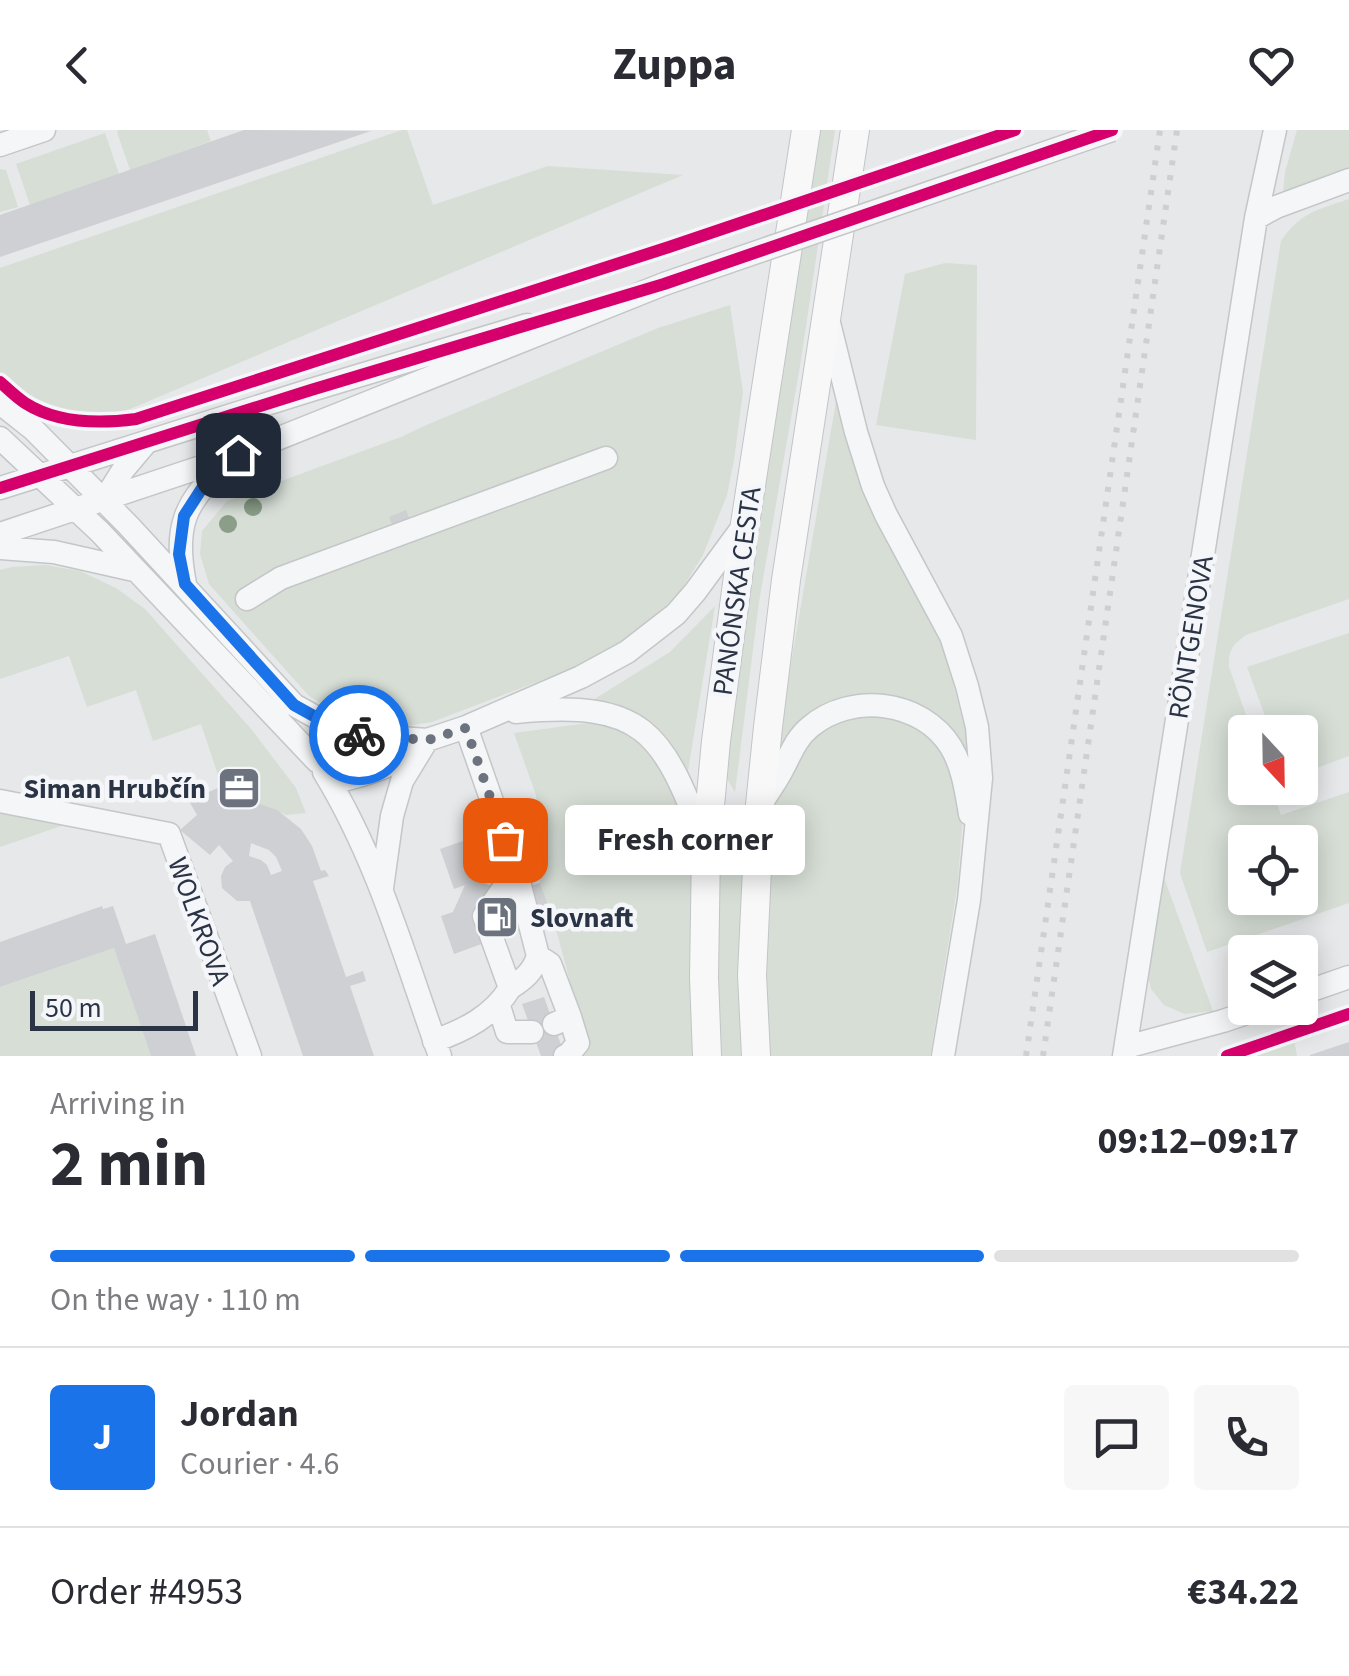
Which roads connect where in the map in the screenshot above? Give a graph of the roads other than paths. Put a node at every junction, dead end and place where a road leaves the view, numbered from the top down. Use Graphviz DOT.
graph roads {
  1 [pos="44,130"];
  2 [pos="806,130"];
  3 [pos="856,130"];
  4 [pos="1112,130"];
  5 [pos="1276,130"];
  6 [pos="0,146"];
  7 [pos="1349,180"];
  8 [pos="1256,218"];
  9 [pos="664,284"];
  10 [pos="827,316"];
  11 [pos="0,402"];
  12 [pos="0,438"];
  13 [pos="144,444"];
  14 [pos="238,455"];
  15 [pos="606,458"];
  16 [pos="70,465"];
  17 [pos="38,475"];
  18 [pos="0,488"];
  19 [pos="103,500"];
  20 [pos="74,510"];
  21 [pos="745,524"];
  22 [pos="100,532"];
  23 [pos="0,534"];
  24 [pos="0,548"];
  25 [pos="136,571"];
  26 [pos="185,584"];
  27 [pos="247,599"];
  28 [pos="294,705"];
  29 [pos="497,714"];
  30 [pos="466,728"];
  31 [pos="428,740"];
  32 [pos="318,760"];
  33 [pos="330,782"];
  34 [pos="0,801"];
  35 [pos="760,805"];
  36 [pos="975,837"];
  37 [pos="706,848"];
  38 [pos="516,870"];
  39 [pos="382,889"];
  40 [pos="538,956"];
  41 [pos="1349,977"];
  42 [pos="1318,988"];
  43 [pos="504,997"];
  44 [pos="1228,1019"];
  45 [pos="552,1024"];
  46 [pos="437,1049"];
  47 [pos="1125,1052"];
  48 [pos="250,1056"];
  49 [pos="565,1056"];
  50 [pos="707,1056"];
  51 [pos="756,1056"];
  52 [pos="943,1056"];
  1 -- 6 [label="street"];
  2 -- 21 [label="main road, PANÓNSKA CESTA"];
  3 -- 10 [label="main road, PANÓNSKA CESTA"];
  4 -- 9 [label="street, bridge"];
  5 -- 8 [label="street, RÖNTGENOVA"];
  7 -- 8 [label="street"];
  8 -- 47 [label="street, RÖNTGENOVA"];
  9 -- 13 [label="street"];
  9 -- 14 [label="street"];
  10 -- 35 [label="main road, PANÓNSKA CESTA"];
  10 -- 36 [label="street"];
  11 -- 16 [label="street"];
  12 -- 17 [label="street"];
  13 -- 16 [label="street"];
  13 -- 19 [label="street"];
  14 -- 19 [label="street"];
  14 -- 26 [label="street"];
  15 -- 27 [label="street"];
  16 -- 17 [label="street"];
  16 -- 19 [label="street"];
  17 -- 18 [label="street"];
  17 -- 20 [label="street"];
  19 -- 20 [label="street"];
  19 -- 22 [label="street"];
  19 -- 26 [label="street"];
  20 -- 22 [label="street"];
  20 -- 23 [label="street"];
  21 -- 29 [label="street"];
  21 -- 37 [label="main road, PANÓNSKA CESTA"];
  22 -- 25 [label="street"];
  24 -- 25 [label="street"];
  25 -- 32 [label="street"];
  26 -- 28 [label="street"];
  28 -- 31 [label="street"];
  28 -- 32 [label="street"];
  29 -- 30 [label="street"];
  29 -- 37 [label="street"];
  30 -- 31 [label="street"];
  30 -- 38 [label="street"];
  31 -- 33 [label="street"];
  31 -- 39 [label="street"];
  32 -- 33 [label="street"];
  33 -- 39 [label="street"];
  34 -- 48 [label="street, WOLKROVA"];
  35 -- 36 [label="street"];
  35 -- 51 [label="main road, PANÓNSKA CESTA"];
  36 -- 52 [label="street"];
  37 -- 50 [label="main road, PANÓNSKA CESTA"];
  38 -- 40 [label="street"];
  38 -- 43 [label="street"];
  39 -- 46 [label="street"];
  40 -- 43 [label="street"];
  40 -- 45 [label="street"];
  41 -- 42 [label="street"];
  43 -- 45 [label="street"];
  43 -- 46 [label="street"];
  44 -- 47 [label="street"];
  45 -- 49 [label="street"];
}
